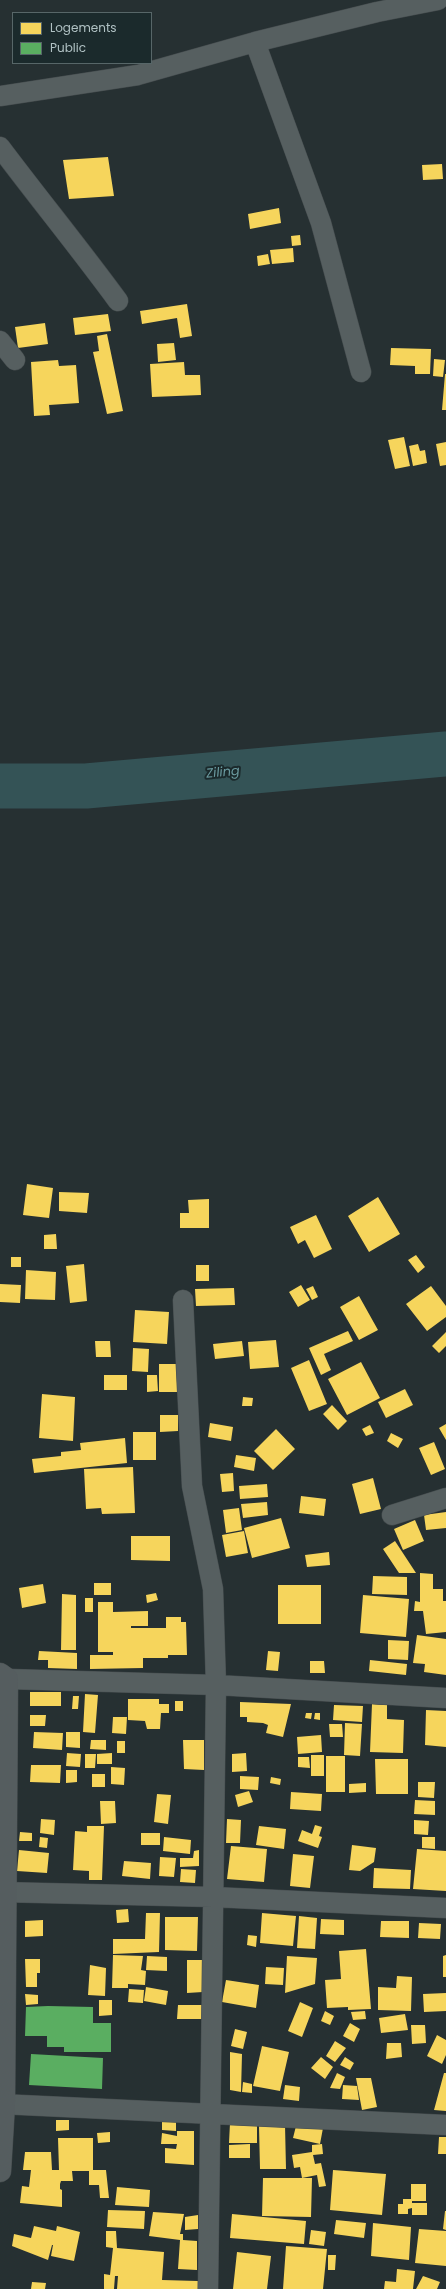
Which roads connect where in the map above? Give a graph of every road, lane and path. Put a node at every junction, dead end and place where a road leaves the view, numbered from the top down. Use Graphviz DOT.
graph roads {
  1 [pos="438,0"];
  2 [pos="255,42"];
  3 [pos="0,96"];
  4 [pos="0,147"];
  5 [pos="118,301"];
  6 [pos="0,342"];
  7 [pos="15,360"];
  8 [pos="361,372"];
  9 [pos="183,1300"];
  10 [pos="446,1498"];
  11 [pos="392,1515"];
  12 [pos="4,1676"];
  13 [pos="216,1685"];
  14 [pos="446,1698"];
  15 [pos="3,1892"];
  16 [pos="213,1897"];
  17 [pos="446,1908"];
  18 [pos="2,2104"];
  19 [pos="209,2115"];
  20 [pos="446,2125"];
  21 [pos="0,2171"];
  22 [pos="208,2289"];
  1 -- 2 [label="street"];
  2 -- 3 [label="street"];
  2 -- 8 [label="street"];
  4 -- 5 [label="street"];
  6 -- 7 [label="street"];
  9 -- 13 [label="street"];
  10 -- 11 [label="street"];
  12 -- 13 [label="street"];
  12 -- 15 [label="main road"];
  13 -- 14 [label="street"];
  13 -- 16 [label="street"];
  15 -- 16 [label="street"];
  15 -- 18 [label="main road"];
  16 -- 17 [label="street"];
  16 -- 19 [label="street"];
  18 -- 19 [label="street"];
  18 -- 21 [label="main road"];
  19 -- 20 [label="street"];
  19 -- 22 [label="street"];
}
